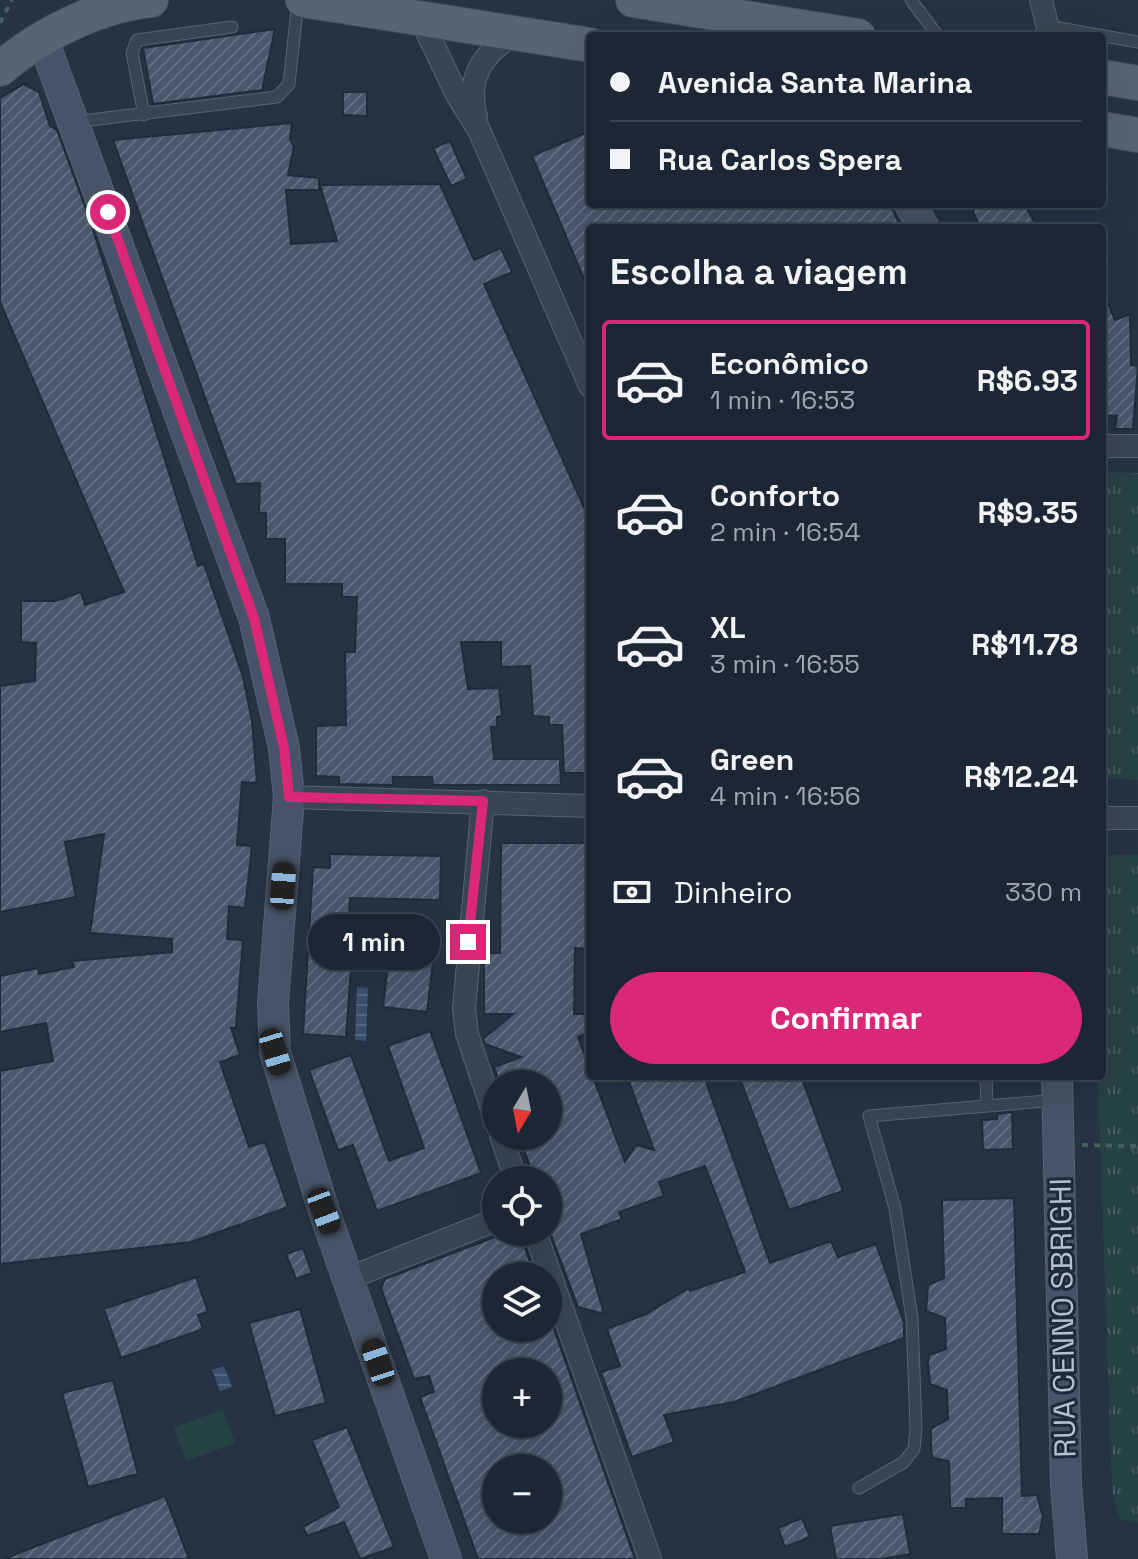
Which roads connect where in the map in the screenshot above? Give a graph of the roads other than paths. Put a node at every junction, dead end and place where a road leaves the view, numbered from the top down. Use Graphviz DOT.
graph roads {
  1 [pos="151,0"];
  2 [pos="300,0"];
  3 [pos="633,0"];
  4 [pos="911,0"];
  5 [pos="1041,0"];
  6 [pos="420,17"];
  7 [pos="232,27"];
  8 [pos="1049,31"];
  9 [pos="833,32"];
  10 [pos="935,32"];
  11 [pos="517,33"];
  12 [pos="1106,38"];
  13 [pos="43,40"];
  14 [pos="1138,42"];
  15 [pos="586,44"];
  16 [pos="0,69"];
  17 [pos="1106,78"];
  18 [pos="1138,83"];
  19 [pos="144,115"];
  20 [pos="74,122"];
  21 [pos="479,130"];
  22 [pos="1106,130"];
  23 [pos="1138,135"];
  24 [pos="586,377"];
  25 [pos="1106,446"];
  26 [pos="1138,446"];
  27 [pos="289,797"];
  28 [pos="483,801"];
  29 [pos="586,806"];
  30 [pos="1106,818"];
  31 [pos="1138,818"];
  32 [pos="482,1079"];
  33 [pos="986,1080"];
  34 [pos="1058,1088"];
  35 [pos="987,1106"];
  36 [pos="482,1226"];
  37 [pos="540,1246"];
  38 [pos="349,1278"];
  39 [pos="859,1488"];
  40 [pos="446,1559"];
  41 [pos="650,1559"];
  42 [pos="1072,1559"];
  1 -- 13 [label="main road"];
  2 -- 6 [label="main road"];
  2 -- 19 [label="lane"];
  3 -- 9 [label="main road"];
  4 -- 10 [label="lane"];
  5 -- 8 [label="street"];
  6 -- 11 [label="main road"];
  6 -- 21 [label="street"];
  7 -- 19 [label="lane"];
  11 -- 15 [label="main road"];
  11 -- 21 [label="street"];
  12 -- 14 [label="lane"];
  13 -- 16 [label="main road"];
  13 -- 20 [label="street"];
  17 -- 18 [label="main road"];
  19 -- 20 [label="lane"];
  20 -- 27 [label="street"];
  21 -- 24 [label="street"];
  22 -- 23 [label="main road"];
  25 -- 26 [label="street"];
  27 -- 28 [label="street"];
  27 -- 38 [label="street"];
  28 -- 29 [label="street"];
  28 -- 32 [label="street"];
  30 -- 31 [label="street"];
  33 -- 35 [label="lane"];
  34 -- 35 [label="lane"];
  34 -- 42 [label="street, RUA CENNO SBRIGHI"];
  35 -- 39 [label="lane"];
  36 -- 38 [label="street"];
  37 -- 41 [label="street"];
  38 -- 40 [label="street"];
}
